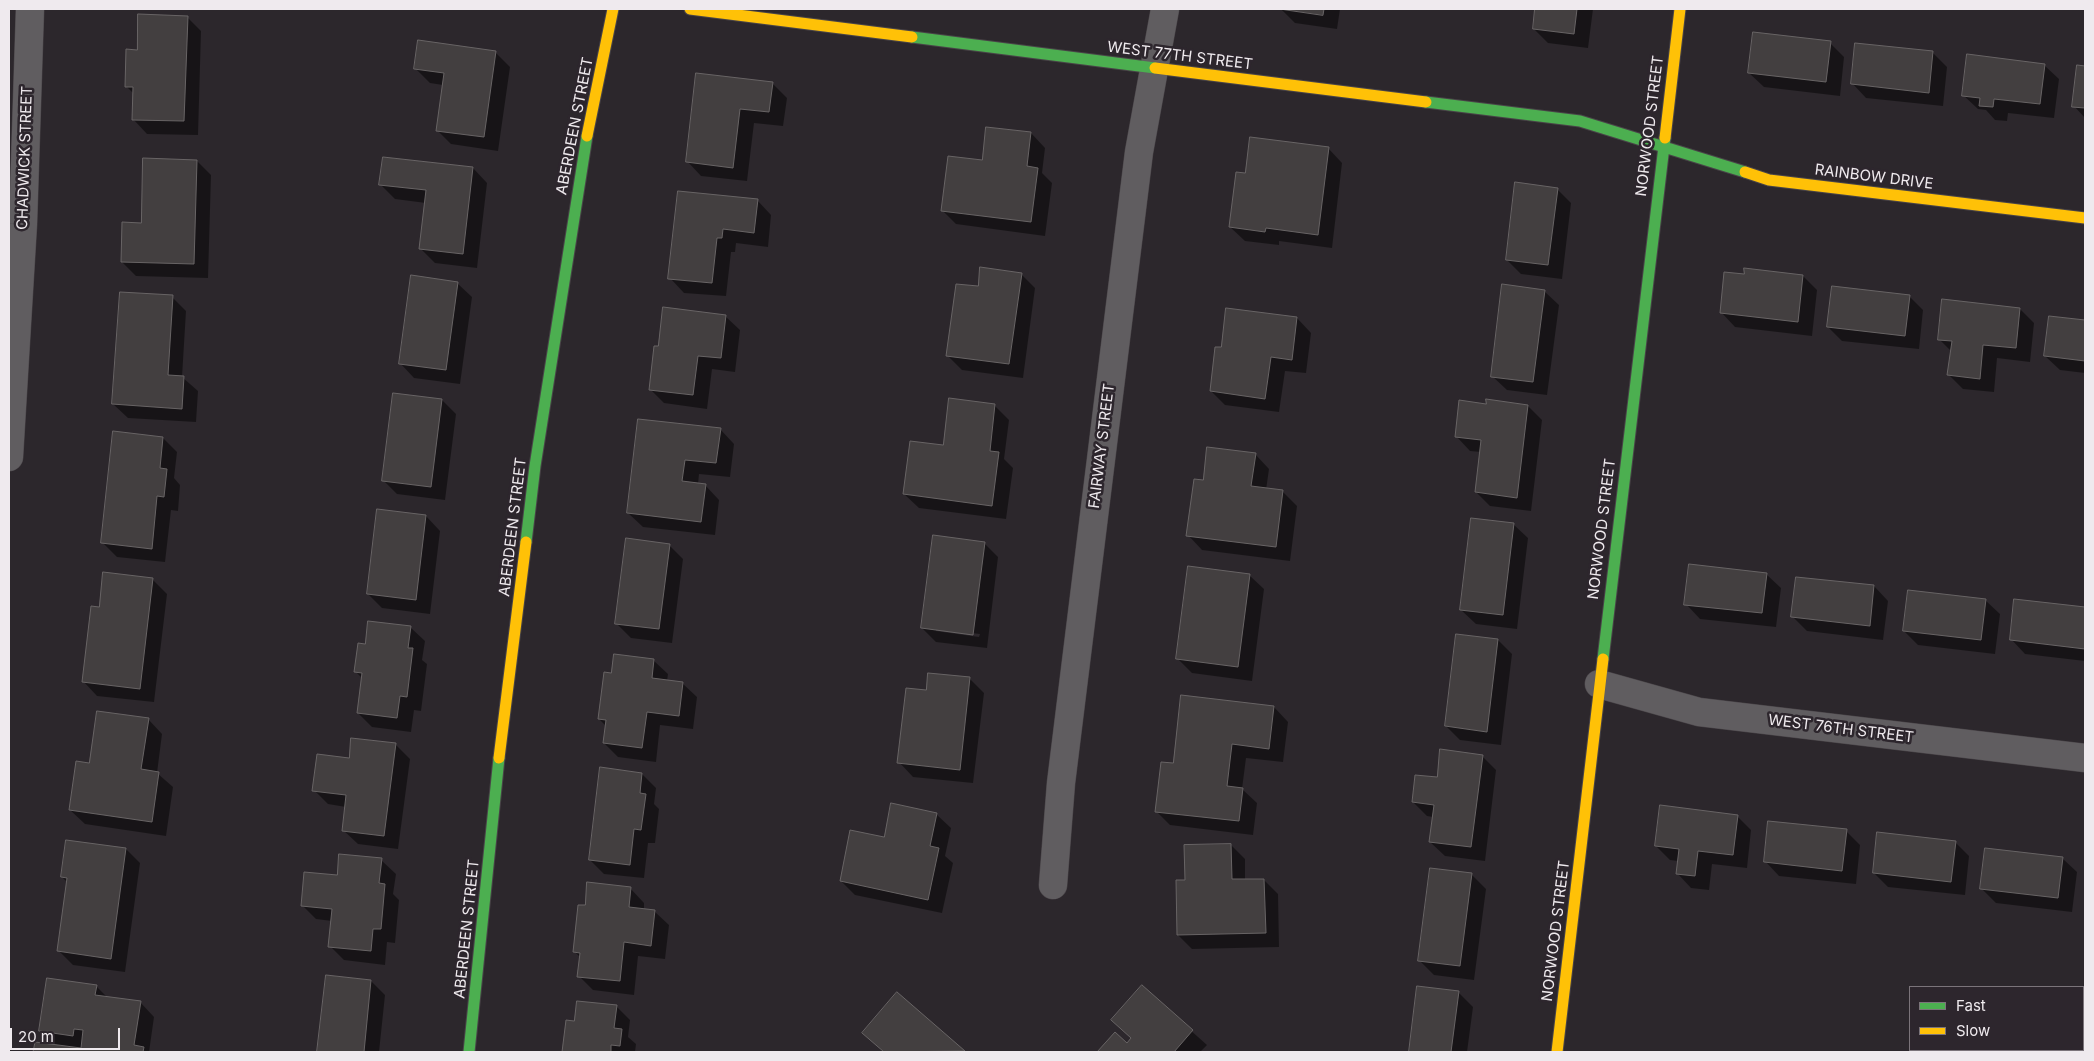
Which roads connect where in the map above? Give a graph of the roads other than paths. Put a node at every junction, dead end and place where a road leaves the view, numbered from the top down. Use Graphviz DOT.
graph roads {
  1 [pos="30,9"];
  2 [pos="613,9"];
  3 [pos="690,9"];
  4 [pos="1165,9"];
  5 [pos="1680,9"];
  6 [pos="1154,67"];
  7 [pos="1663,147"];
  8 [pos="2085,218"];
  9 [pos="9,457"];
  10 [pos="1599,684"];
  11 [pos="2085,758"];
  12 [pos="1053,885"];
  13 [pos="469,1052"];
  14 [pos="1557,1052"];
  1 -- 9 [label="street, CHADWICK STREET"];
  2 -- 13 [label="street, ABERDEEN STREET"];
  3 -- 6 [label="street, WEST 77TH STREET"];
  4 -- 6 [label="street, FAIRWAY STREET"];
  5 -- 7 [label="street, NORWOOD STREET"];
  6 -- 7 [label="street, WEST 77TH STREET"];
  6 -- 12 [label="street, FAIRWAY STREET"];
  7 -- 8 [label="street, RAINBOW DRIVE"];
  7 -- 10 [label="street, NORWOOD STREET"];
  10 -- 11 [label="street, WEST 76TH STREET"];
  10 -- 14 [label="street, NORWOOD STREET"];
}
